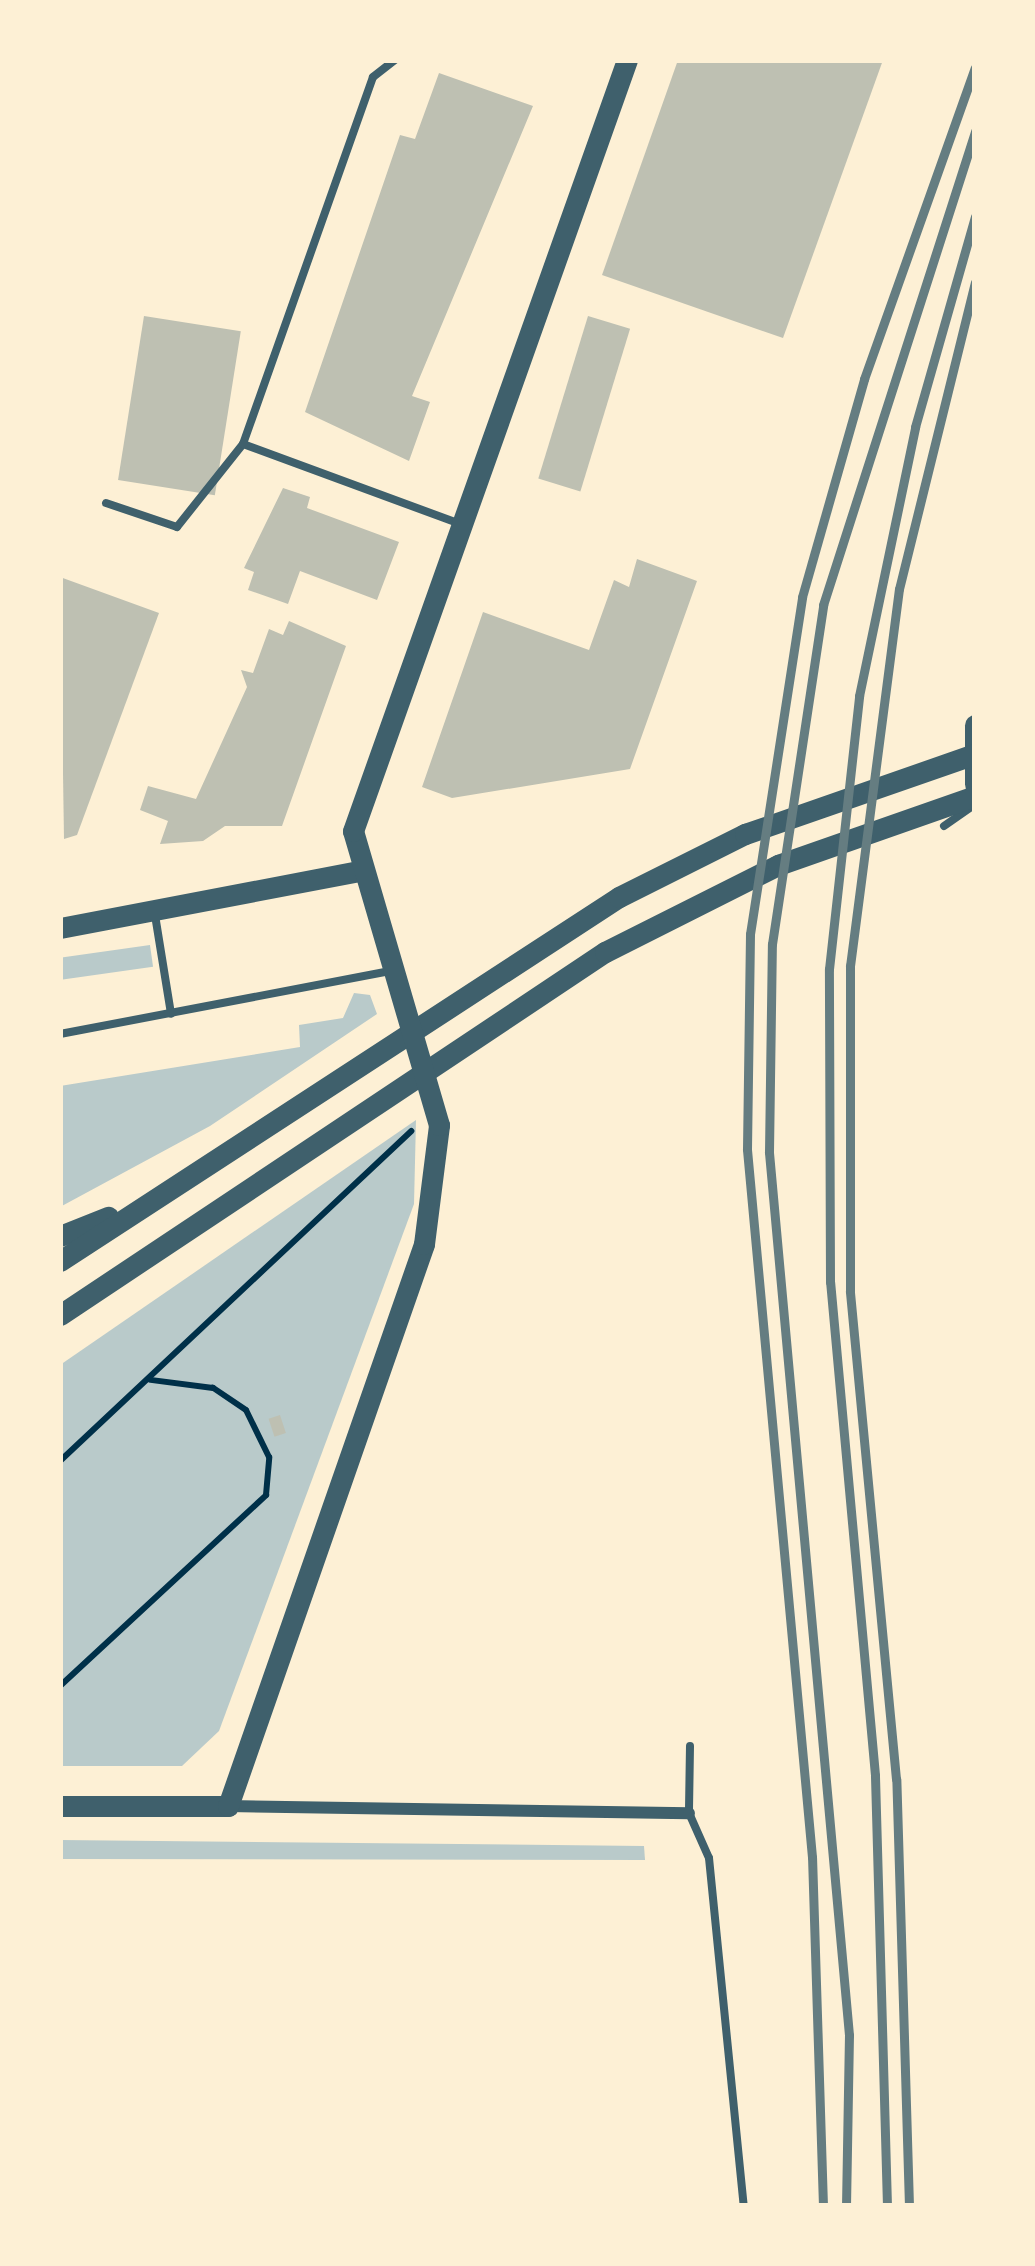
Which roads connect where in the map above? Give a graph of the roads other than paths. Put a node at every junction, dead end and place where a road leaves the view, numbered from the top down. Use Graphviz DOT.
graph roads {
  1 [pos="395,60"];
  2 [pos="627,60"];
  3 [pos="243,444"];
  4 [pos="106,503"];
  5 [pos="462,525"];
  6 [pos="975,725"];
  7 [pos="975,754"];
  8 [pos="975,784"];
  9 [pos="975,796"];
  10 [pos="975,805"];
  11 [pos="944,826"];
  12 [pos="359,871"];
  13 [pos="155,915"];
  14 [pos="67,922"];
  15 [pos="398,970"];
  16 [pos="171,1014"];
  17 [pos="60,1034"];
  18 [pos="158,1195"];
  19 [pos="60,1236"];
  20 [pos="60,1261"];
  21 [pos="60,1315"];
  22 [pos="691,1746"];
  23 [pos="60,1805"];
  24 [pos="228,1806"];
  25 [pos="689,1813"];
  26 [pos="744,2206"];
  1 -- 3 [label="lane"];
  2 -- 5 [label="street"];
  3 -- 4 [label="lane"];
  3 -- 5 [label="lane"];
  5 -- 12 [label="street"];
  6 -- 8 [label="street"];
  7 -- 18 [label="street"];
  9 -- 21 [label="street"];
  10 -- 11 [label="lane"];
  12 -- 13 [label="street"];
  12 -- 15 [label="street"];
  13 -- 14 [label="street"];
  13 -- 16 [label="lane"];
  15 -- 16 [label="lane"];
  15 -- 24 [label="street"];
  16 -- 17 [label="lane"];
  18 -- 19 [label="street"];
  18 -- 20 [label="street"];
  22 -- 25 [label="lane"];
  23 -- 24 [label="street"];
  24 -- 25 [label="street"];
  25 -- 26 [label="lane"];
}
